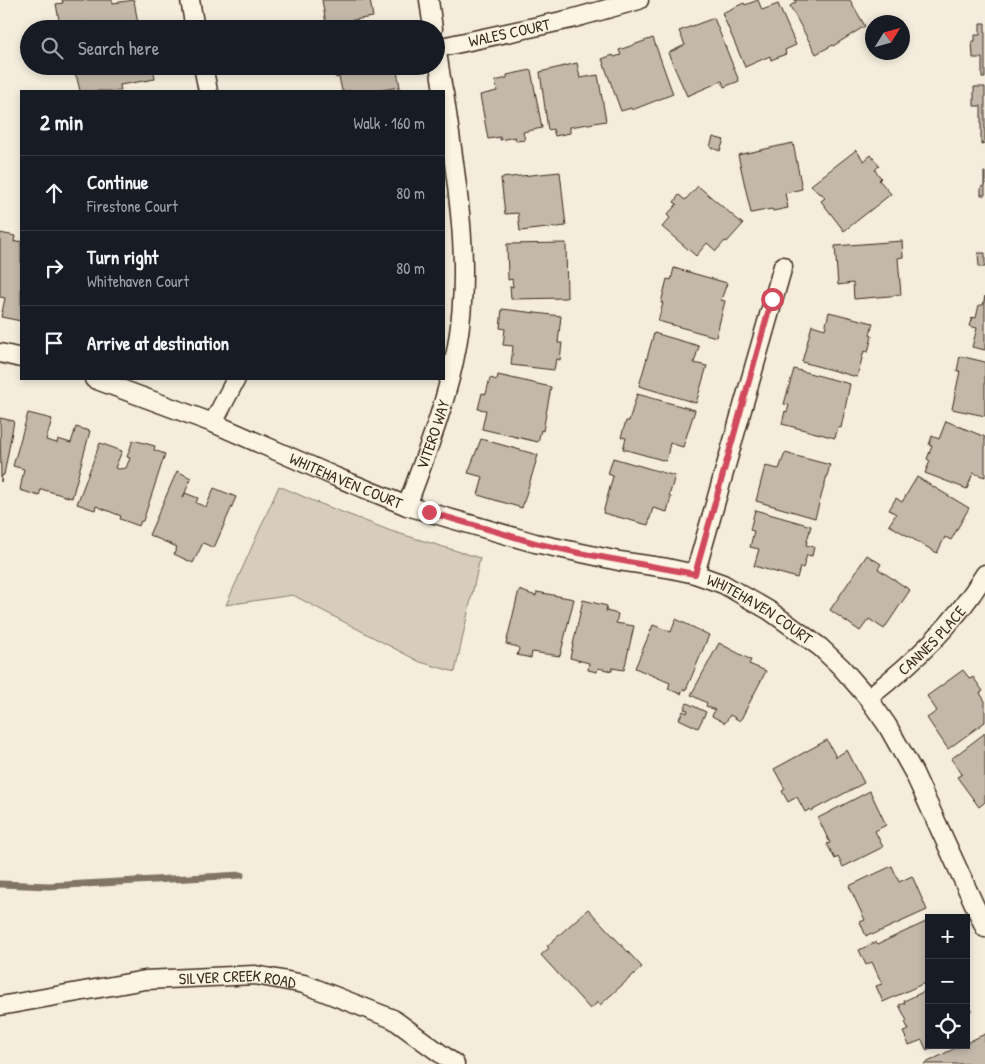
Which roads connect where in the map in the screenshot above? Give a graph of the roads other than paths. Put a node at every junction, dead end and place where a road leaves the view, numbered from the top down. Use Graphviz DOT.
graph roads {
  1 [pos="190,0"];
  2 [pos="429,0"];
  3 [pos="638,0"];
  4 [pos="193,20"];
  5 [pos="432,20"];
  6 [pos="445,45"];
  7 [pos="205,75"];
  8 [pos="441,75"];
  9 [pos="208,90"];
  10 [pos="444,90"];
  11 [pos="445,99"];
  12 [pos="783,266"];
  13 [pos="0,353"];
  14 [pos="20,358"];
  15 [pos="97,380"];
  16 [pos="235,380"];
  17 [pos="213,423"];
  18 [pos="407,506"];
  19 [pos="695,574"];
  20 [pos="985,574"];
  21 [pos="868,698"];
  22 [pos="985,928"];
  23 [pos="0,1006"];
  24 [pos="455,1064"];
  1 -- 4 [label="street"];
  2 -- 5 [label="street"];
  3 -- 6 [label="street, WALES COURT"];
  7 -- 9 [label="street"];
  8 -- 10 [label="street, VITERO WAY"];
  11 -- 18 [label="street, VITERO WAY"];
  12 -- 19 [label="street"];
  13 -- 14 [label="street"];
  15 -- 17 [label="street, WHITEHAVEN COURT"];
  16 -- 17 [label="street"];
  17 -- 18 [label="street, WHITEHAVEN COURT"];
  18 -- 19 [label="street, WHITEHAVEN COURT"];
  19 -- 21 [label="street, WHITEHAVEN COURT"];
  20 -- 21 [label="street, CANNES PLACE"];
  21 -- 22 [label="street, WHITEHAVEN COURT"];
  23 -- 24 [label="street, SILVER CREEK ROAD"];
}
